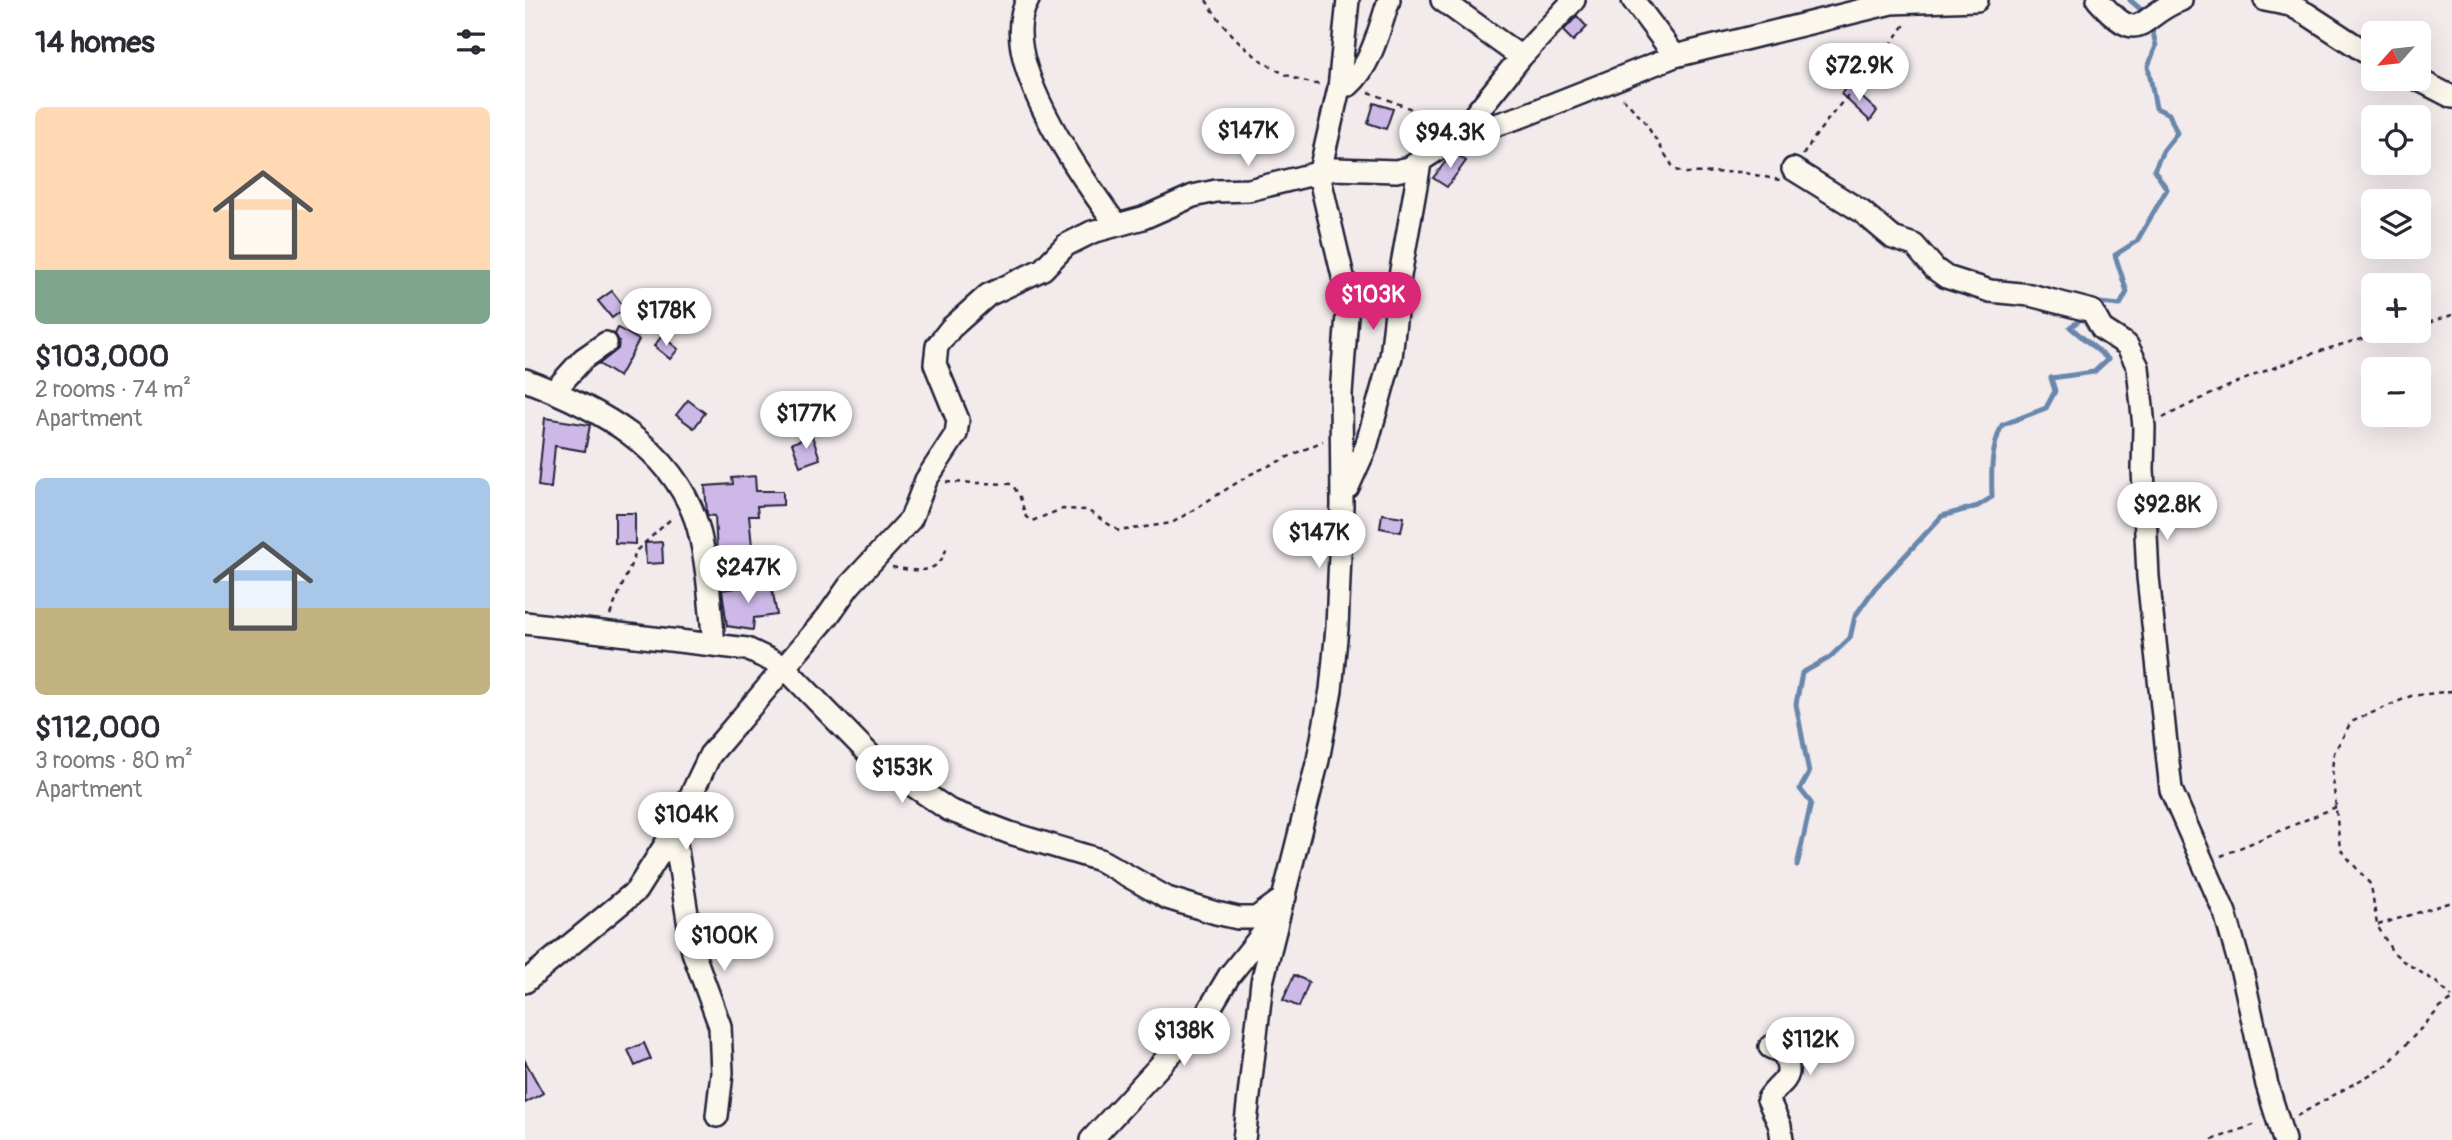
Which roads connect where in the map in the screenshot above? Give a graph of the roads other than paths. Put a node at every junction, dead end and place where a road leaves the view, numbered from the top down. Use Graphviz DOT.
graph roads {
  1 [pos="1028,0"];
  2 [pos="1348,0"];
  3 [pos="1389,0"];
  4 [pos="1442,0"];
  5 [pos="1574,0"];
  6 [pos="1633,0"];
  7 [pos="1977,0"];
  8 [pos="2098,0"];
  9 [pos="2181,0"];
  10 [pos="2265,0"];
  11 [pos="1914,2"];
  12 [pos="2361,49"];
  13 [pos="1675,56"];
  14 [pos="1521,57"];
  15 [pos="2431,86"];
  16 [pos="1344,87"];
  17 [pos="2452,97"];
  18 [pos="1458,133"];
  19 [pos="1420,163"];
  20 [pos="1793,169"];
  21 [pos="1319,175"];
  22 [pos="1115,223"];
  23 [pos="605,343"];
  24 [pos="525,380"];
  25 [pos="555,391"];
  26 [pos="1342,505"];
  27 [pos="525,623"];
  28 [pos="714,644"];
  29 [pos="783,666"];
  30 [pos="674,831"];
  31 [pos="1285,897"];
  32 [pos="1275,931"];
  33 [pos="525,982"];
  34 [pos="1770,1047"];
  35 [pos="717,1116"];
  36 [pos="2280,1128"];
  37 [pos="1091,1140"];
  38 [pos="1244,1140"];
  39 [pos="1783,1140"];
  1 -- 22 [label="street"];
  2 -- 16 [label="street"];
  3 -- 16 [label="street"];
  4 -- 14 [label="street"];
  5 -- 14 [label="street"];
  6 -- 13 [label="street"];
  7 -- 11 [label="street"];
  8 -- 9 [label="street"];
  10 -- 12 [label="street"];
  11 -- 13 [label="street"];
  13 -- 18 [label="street"];
  14 -- 18 [label="street"];
  15 -- 17 [label="street"];
  16 -- 21 [label="street"];
  18 -- 19 [label="street"];
  19 -- 21 [label="street"];
  19 -- 26 [label="street"];
  20 -- 36 [label="street"];
  21 -- 22 [label="street"];
  21 -- 26 [label="street"];
  22 -- 29 [label="street"];
  23 -- 25 [label="street"];
  24 -- 25 [label="street"];
  25 -- 28 [label="street"];
  26 -- 31 [label="street"];
  27 -- 28 [label="street"];
  28 -- 29 [label="street"];
  29 -- 30 [label="street"];
  29 -- 31 [label="street"];
  30 -- 33 [label="street"];
  30 -- 35 [label="street"];
  31 -- 32 [label="street"];
  32 -- 37 [label="street"];
  32 -- 38 [label="street"];
  34 -- 39 [label="street"];
}
